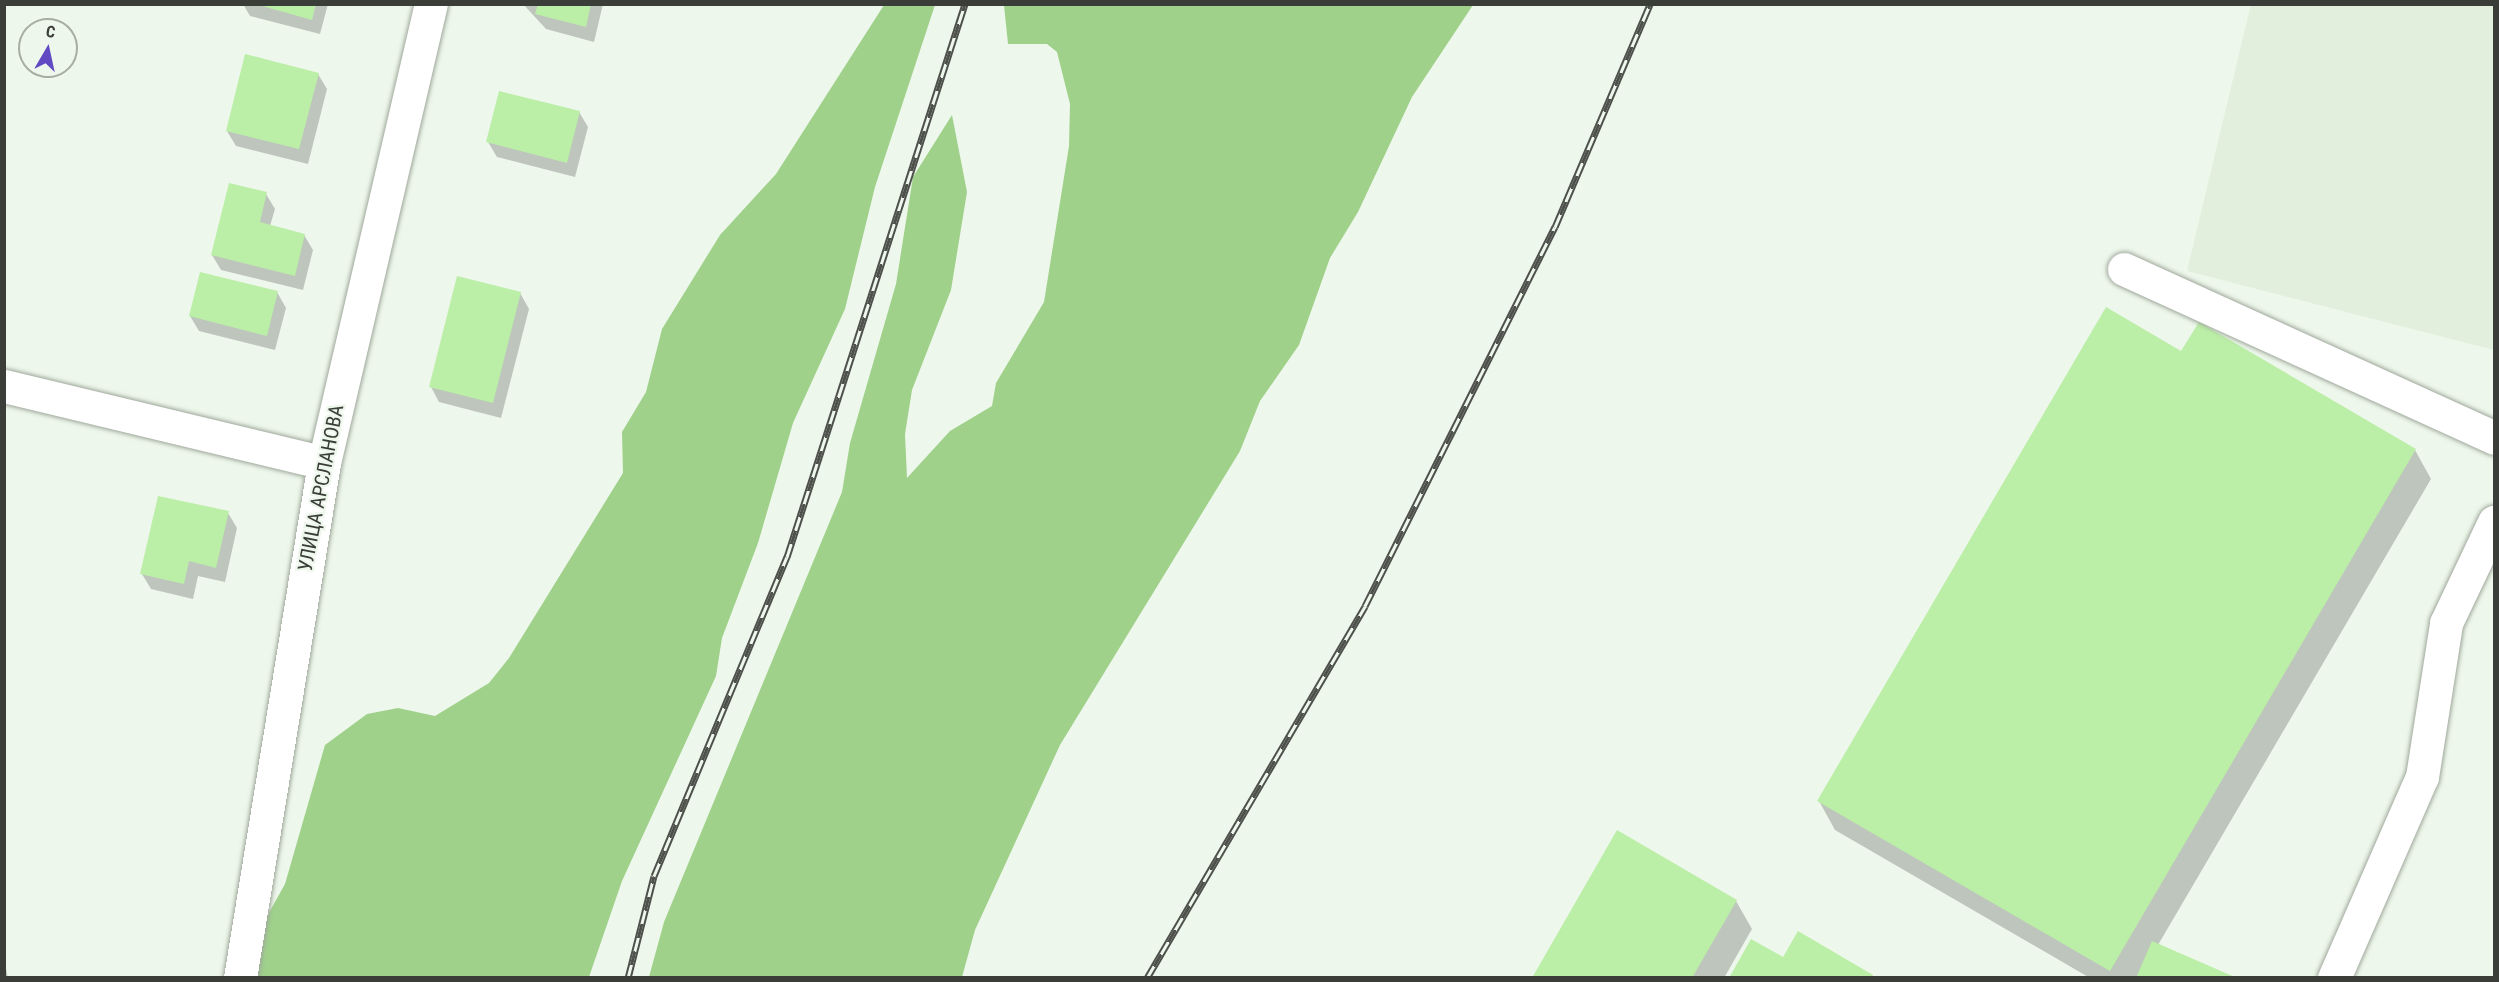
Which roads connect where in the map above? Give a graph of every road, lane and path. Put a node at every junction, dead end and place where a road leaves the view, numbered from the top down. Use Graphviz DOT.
graph roads {
  1 [pos="431,4"];
  2 [pos="2124,269"];
  3 [pos="4,386"];
  4 [pos="2494,438"];
  5 [pos="324,463"];
  6 [pos="2494,522"];
  7 [pos="240,978"];
  8 [pos="2334,978"];
  1 -- 5 [label="street, УЛИЦА АРСЛАНОВА"];
  2 -- 4 [label="street"];
  3 -- 5 [label="street"];
  5 -- 7 [label="street, УЛИЦА АРСЛАНОВА"];
  6 -- 8 [label="street"];
}
